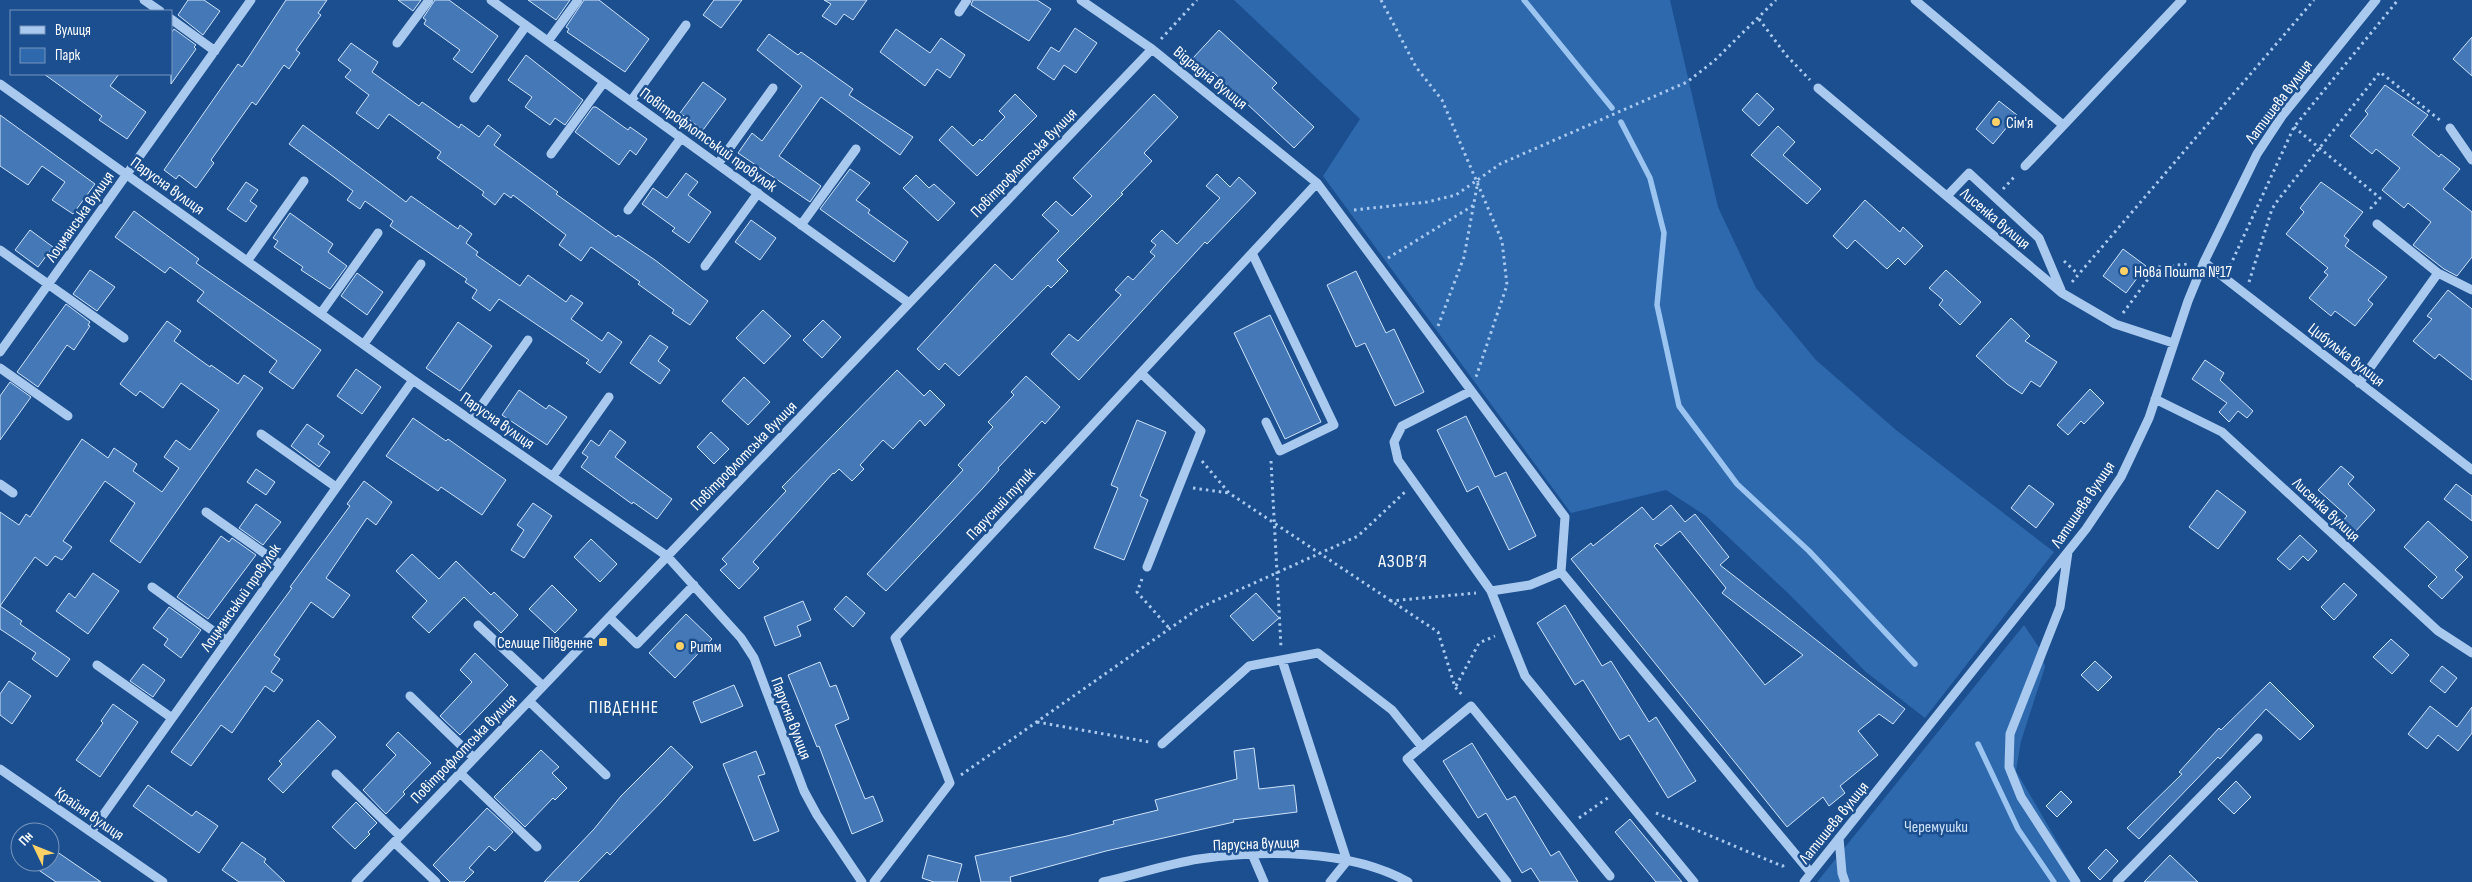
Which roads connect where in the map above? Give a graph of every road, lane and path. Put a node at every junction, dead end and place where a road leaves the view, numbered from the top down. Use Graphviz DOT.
graph roads {
  1 [pos="144,0"];
  2 [pos="251,0"];
  3 [pos="428,0"];
  4 [pos="491,0"];
  5 [pos="578,0"];
  6 [pos="967,0"];
  7 [pos="1081,0"];
  8 [pos="1198,0"];
  9 [pos="1381,0"];
  10 [pos="1776,0"];
  11 [pos="1914,0"];
  12 [pos="2182,0"];
  13 [pos="2314,0"];
  14 [pos="2376,0"];
  15 [pos="2398,0"];
  16 [pos="159,10"];
  17 [pos="959,12"];
  18 [pos="1759,19"];
  19 [pos="172,21"];
  20 [pos="686,25"];
  21 [pos="526,26"];
  22 [pos="548,42"];
  23 [pos="398,43"];
  24 [pos="1152,49"];
  25 [pos="215,51"];
  26 [pos="604,82"];
  27 [pos="0,84"];
  28 [pos="773,88"];
  29 [pos="1818,88"];
  30 [pos="474,98"];
  31 [pos="631,102"];
  32 [pos="2063,125"];
  33 [pos="2294,127"];
  34 [pos="2450,128"];
  35 [pos="681,138"];
  36 [pos="2320,148"];
  37 [pos="856,149"];
  38 [pos="551,154"];
  39 [pos="2472,160"];
  40 [pos="718,164"];
  41 [pos="2025,166"];
  42 [pos="127,174"];
  43 [pos="1478,180"];
  44 [pos="304,181"];
  45 [pos="1317,183"];
  46 [pos="758,193"];
  47 [pos="1947,196"];
  48 [pos="1995,197"];
  49 [pos="1474,205"];
  50 [pos="2371,208"];
  51 [pos="628,210"];
  52 [pos="1338,212"];
  53 [pos="2378,224"];
  54 [pos="801,225"];
  55 [pos="378,233"];
  56 [pos="0,250"];
  57 [pos="1252,253"];
  58 [pos="248,260"];
  59 [pos="2204,262"];
  60 [pos="421,264"];
  61 [pos="1378,264"];
  62 [pos="705,266"];
  63 [pos="2438,272"];
  64 [pos="2224,278"];
  65 [pos="48,285"];
  66 [pos="2472,290"];
  67 [pos="2062,293"];
  68 [pos="2245,294"];
  69 [pos="909,303"];
  70 [pos="321,313"];
  71 [pos="2115,324"];
  72 [pos="124,338"];
  73 [pos="1433,339"];
  74 [pos="528,340"];
  75 [pos="2173,343"];
  76 [pos="364,344"];
  77 [pos="0,352"];
  78 [pos="0,368"];
  79 [pos="1141,373"];
  80 [pos="413,380"];
  81 [pos="2359,383"];
  82 [pos="1471,390"];
  83 [pos="609,397"];
  84 [pos="2155,399"];
  85 [pos="68,416"];
  86 [pos="472,420"];
  87 [pos="1266,422"];
  88 [pos="261,434"];
  89 [pos="1193,451"];
  90 [pos="1271,461"];
  91 [pos="2472,470"];
  92 [pos="553,476"];
  93 [pos="0,484"];
  94 [pos="1415,484"];
  95 [pos="1179,486"];
  96 [pos="336,487"];
  97 [pos="13,493"];
  98 [pos="1229,493"];
  99 [pos="206,512"];
  100 [pos="1275,524"];
  101 [pos="2068,552"];
  102 [pos="1319,553"];
  103 [pos="667,556"];
  104 [pos="281,565"];
  105 [pos="1147,567"];
  106 [pos="1278,572"];
  107 [pos="1561,572"];
  108 [pos="694,585"];
  109 [pos="152,587"];
  110 [pos="1491,591"];
  111 [pos="1137,592"];
  112 [pos="1390,600"];
  113 [pos="609,617"];
  114 [pos="478,625"];
  115 [pos="1170,629"];
  116 [pos="1488,639"];
  117 [pos="227,641"];
  118 [pos="2472,653"];
  119 [pos="1282,660"];
  120 [pos="97,665"];
  121 [pos="543,686"];
  122 [pos="410,696"];
  123 [pos="529,701"];
  124 [pos="172,718"];
  125 [pos="1037,722"];
  126 [pos="2258,738"];
  127 [pos="1162,744"];
  128 [pos="1422,747"];
  129 [pos="474,758"];
  130 [pos="0,769"];
  131 [pos="460,773"];
  132 [pos="336,774"];
  133 [pos="606,775"];
  134 [pos="950,783"];
  135 [pos="1607,798"];
  136 [pos="1655,812"];
  137 [pos="1585,813"];
  138 [pos="91,832"];
  139 [pos="1839,838"];
  140 [pos="397,839"];
  141 [pos="537,847"];
  142 [pos="1252,854"];
  143 [pos="1346,861"];
  144 [pos="1801,862"];
  145 [pos="1811,874"];
  146 [pos="1610,876"];
  147 [pos="163,882"];
  148 [pos="356,882"];
  149 [pos="436,882"];
  150 [pos="862,882"];
  151 [pos="874,882"];
  152 [pos="1103,882"];
  153 [pos="1264,882"];
  154 [pos="1330,882"];
  155 [pos="1408,882"];
  156 [pos="1507,882"];
  157 [pos="1694,882"];
  158 [pos="1804,882"];
  159 [pos="1845,882"];
  160 [pos="2076,882"];
  161 [pos="2117,882"];
  1 -- 16 [label="street"];
  2 -- 25 [label="street, Лоцманська вулиця"];
  3 -- 23 [label="street"];
  4 -- 21 [label="street, Повітрофлотський провулок"];
  5 -- 22 [label="street"];
  6 -- 17 [label="street"];
  7 -- 24 [label="street, Відрадна вулиця"];
  8 -- 24 [label="path"];
  9 -- 43 [label="path"];
  10 -- 18 [label="path"];
  11 -- 32 [label="street"];
  12 -- 32 [label="street"];
  13 -- 67 [label="path"];
  14 -- 59 [label="street, Латишева вулиця"];
  15 -- 33 [label="path"];
  18 -- 29 [label="path"];
  18 -- 43 [label="path"];
  19 -- 25 [label="street"];
  20 -- 31 [label="street"];
  21 -- 22 [label="street, Повітрофлотський провулок"];
  21 -- 30 [label="street"];
  22 -- 26 [label="street, Повітрофлотський провулок"];
  24 -- 45 [label="street, Відрадна вулиця"];
  24 -- 69 [label="street, Повітрофлотська вулиця"];
  25 -- 42 [label="street, Лоцманська вулиця"];
  26 -- 31 [label="street, Повітрофлотський провулок"];
  26 -- 38 [label="street"];
  27 -- 42 [label="street, Парусна вулиця"];
  28 -- 40 [label="street"];
  29 -- 47 [label="street, Лисенка вулиця"];
  31 -- 35 [label="street, Повітрофлотський провулок"];
  32 -- 41 [label="street"];
  33 -- 36 [label="path"];
  33 -- 64 [label="path"];
  34 -- 36 [label="path"];
  34 -- 39 [label="street"];
  35 -- 40 [label="street, Повітрофлотський провулок"];
  35 -- 51 [label="street"];
  36 -- 50 [label="path"];
  36 -- 68 [label="path"];
  37 -- 54 [label="street"];
  40 -- 46 [label="street, Повітрофлотський провулок"];
  41 -- 48 [label="path"];
  42 -- 58 [label="street, Парусна вулиця"];
  42 -- 65 [label="street, Лоцманська вулиця"];
  43 -- 49 [label="path"];
  43 -- 52 [label="path"];
  43 -- 82 [label="path"];
  44 -- 58 [label="street"];
  45 -- 52 [label="street, Відрадна вулиця"];
  45 -- 57 [label="street, Парусний тупик"];
  46 -- 54 [label="street, Повітрофлотський провулок"];
  46 -- 62 [label="street"];
  47 -- 48 [label="street"];
  47 -- 67 [label="street, Лисенка вулиця"];
  48 -- 67 [label="street"];
  49 -- 61 [label="path"];
  49 -- 73 [label="path"];
  52 -- 61 [label="street, Відрадна вулиця"];
  53 -- 63 [label="street"];
  54 -- 69 [label="street, Повітрофлотський провулок"];
  55 -- 70 [label="street"];
  56 -- 65 [label="street"];
  57 -- 79 [label="street, Парусний тупик"];
  57 -- 87 [label="street"];
  58 -- 70 [label="street, Парусна вулиця"];
  59 -- 64 [label="street, Цибулька вулиця"];
  59 -- 71 [label="path"];
  59 -- 75 [label="street, Латишева вулиця"];
  60 -- 76 [label="street"];
  61 -- 73 [label="street, Відрадна вулиця"];
  63 -- 66 [label="street"];
  63 -- 81 [label="street"];
  64 -- 68 [label="street, Цибулька вулиця"];
  65 -- 72 [label="street"];
  65 -- 77 [label="street, Лоцманська вулиця"];
  67 -- 71 [label="street, Лисенка вулиця"];
  68 -- 81 [label="street, Цибулька вулиця"];
  69 -- 103 [label="street, Повітрофлотська вулиця"];
  70 -- 76 [label="street, Парусна вулиця"];
  71 -- 75 [label="street, Лисенка вулиця"];
  73 -- 82 [label="street, Відрадна вулиця"];
  74 -- 86 [label="street"];
  75 -- 84 [label="street, Латишева вулиця"];
  76 -- 80 [label="street, Парусна вулиця"];
  78 -- 85 [label="street"];
  79 -- 89 [label="street"];
  79 -- 134 [label="street, Парусний тупик"];
  80 -- 86 [label="street, Парусна вулиця"];
  80 -- 96 [label="street, Лоцманський провулок"];
  81 -- 91 [label="street, Цибулька вулиця"];
  82 -- 94 [label="street"];
  82 -- 107 [label="street, Відрадна вулиця"];
  83 -- 92 [label="street"];
  84 -- 101 [label="street, Латишева вулиця"];
  84 -- 118 [label="street, Лисенка вулиця"];
  86 -- 92 [label="street, Парусна вулиця"];
  88 -- 96 [label="street"];
  89 -- 95 [label="street"];
  89 -- 98 [label="path"];
  90 -- 100 [label="path"];
  92 -- 103 [label="street, Парусна вулиця"];
  93 -- 97 [label="street"];
  94 -- 102 [label="path"];
  94 -- 110 [label="street"];
  95 -- 98 [label="path"];
  95 -- 105 [label="street"];
  96 -- 104 [label="street, Лоцманський провулок"];
  98 -- 100 [label="path"];
  99 -- 104 [label="street"];
  100 -- 102 [label="path"];
  100 -- 106 [label="path"];
  101 -- 139 [label="street, Латишева вулиця"];
  101 -- 160 [label="street"];
  102 -- 106 [label="path"];
  102 -- 112 [label="path"];
  103 -- 108 [label="street, Парусна вулиця"];
  103 -- 113 [label="street, Повітрофлотська вулиця"];
  104 -- 117 [label="street, Лоцманський провулок"];
  106 -- 115 [label="path"];
  106 -- 119 [label="path"];
  107 -- 110 [label="street"];
  107 -- 144 [label="street"];
  108 -- 113 [label="street"];
  108 -- 150 [label="street, Парусна вулиця"];
  109 -- 117 [label="street"];
  110 -- 112 [label="path"];
  110 -- 157 [label="street"];
  111 -- 115 [label="path"];
  112 -- 116 [label="path"];
  113 -- 121 [label="street, Повітрофлотська вулиця"];
  114 -- 121 [label="street"];
  115 -- 125 [label="path"];
  117 -- 124 [label="street, Лоцманський провулок"];
  119 -- 127 [label="street"];
  119 -- 128 [label="street"];
  119 -- 143 [label="street"];
  120 -- 124 [label="street"];
  121 -- 123 [label="street, Повітрофлотська вулиця"];
  122 -- 129 [label="street"];
  123 -- 129 [label="street, Повітрофлотська вулиця"];
  123 -- 133 [label="street"];
  124 -- 138 [label="street, Лоцманський провулок"];
  125 -- 127 [label="path"];
  125 -- 134 [label="path"];
  126 -- 161 [label="street"];
  128 -- 146 [label="street"];
  128 -- 156 [label="street"];
  129 -- 131 [label="street, Повітрофлотська вулиця"];
  130 -- 138 [label="street, Крайня вулиця"];
  131 -- 140 [label="street, Повітрофлотська вулиця"];
  131 -- 141 [label="street"];
  132 -- 140 [label="street"];
  134 -- 151 [label="street"];
  135 -- 137 [label="path"];
  136 -- 144 [label="path"];
  138 -- 147 [label="street, Крайня вулиця"];
  139 -- 145 [label="street, Латишева вулиця"];
  139 -- 159 [label="street"];
  140 -- 148 [label="street, Повітрофлотська вулиця"];
  140 -- 149 [label="street"];
  142 -- 143 [label="street, Парусна вулиця"];
  142 -- 152 [label="street, Парусна вулиця"];
  142 -- 153 [label="street"];
  143 -- 154 [label="street"];
  143 -- 155 [label="street, Парусна вулиця"];
  144 -- 145 [label="street"];
  145 -- 158 [label="street, Латишева вулиця"];
}
